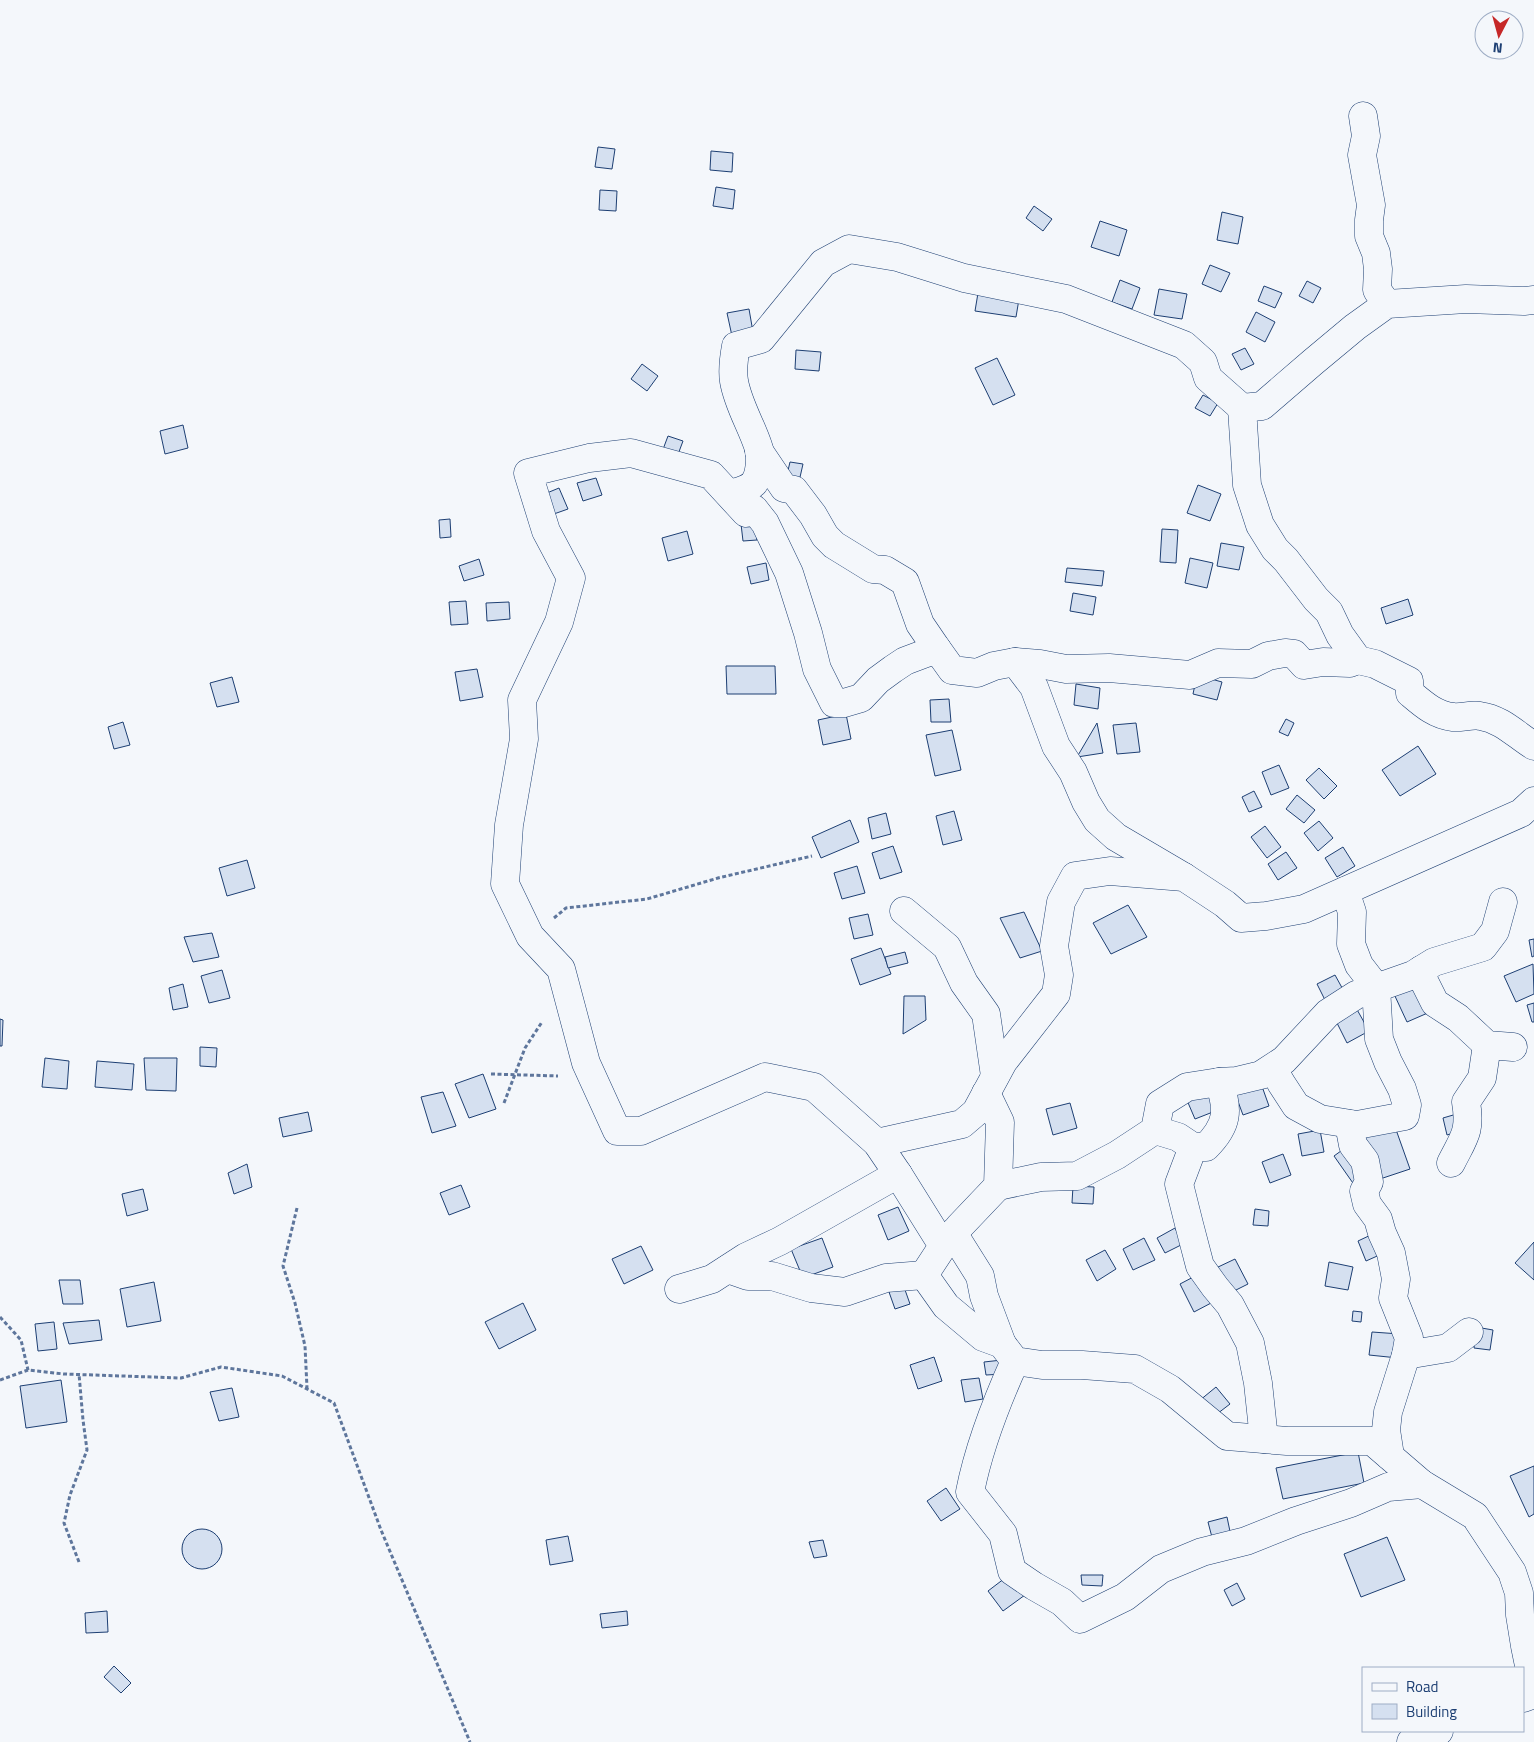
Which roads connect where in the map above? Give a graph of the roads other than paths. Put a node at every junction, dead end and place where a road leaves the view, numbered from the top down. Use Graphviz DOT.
graph roads {
  1 [pos="1363,116"];
  2 [pos="1534,300"];
  3 [pos="1387,304"];
  4 [pos="1242,408"];
  5 [pos="759,451"];
  6 [pos="730,494"];
  7 [pos="937,649"];
  8 [pos="1358,660"];
  9 [pos="1015,662"];
  10 [pos="1534,746"];
  11 [pos="1534,801"];
  12 [pos="1184,877"];
  13 [pos="1345,891"];
  14 [pos="1502,902"];
  15 [pos="904,912"];
  16 [pos="1421,970"];
  17 [pos="1376,987"];
  18 [pos="1273,1068"];
  19 [pos="1219,1082"];
  20 [pos="991,1084"];
  21 [pos="1348,1124"];
  22 [pos="1155,1130"];
  23 [pos="877,1143"];
  24 [pos="1193,1147"];
  25 [pos="1452,1162"];
  26 [pos="898,1174"];
  27 [pos="998,1186"];
  28 [pos="948,1240"];
  29 [pos="728,1269"];
  30 [pos="924,1275"];
  31 [pos="679,1289"];
  32 [pos="1469,1332"];
  33 [pos="1009,1352"];
  34 [pos="1406,1355"];
  35 [pos="1264,1439"];
  36 [pos="1390,1456"];
  37 [pos="1422,1484"];
  38 [pos="1534,1690"];
  39 [pos="1436,1732"];
  40 [pos="1411,1742"];
  1 -- 3 [label="street"];
  2 -- 3 [label="street"];
  3 -- 4 [label="street"];
  4 -- 5 [label="street"];
  4 -- 8 [label="street"];
  5 -- 6 [label="street"];
  5 -- 7 [label="street"];
  6 -- 7 [label="street"];
  6 -- 23 [label="street"];
  7 -- 9 [label="street"];
  8 -- 9 [label="street"];
  8 -- 10 [label="street"];
  9 -- 12 [label="street"];
  11 -- 13 [label="street"];
  12 -- 13 [label="street"];
  12 -- 20 [label="street"];
  13 -- 17 [label="street"];
  14 -- 16 [label="street"];
  15 -- 20 [label="street"];
  16 -- 17 [label="street"];
  16 -- 25 [label="street"];
  17 -- 18 [label="street"];
  17 -- 21 [label="street"];
  18 -- 19 [label="street"];
  18 -- 21 [label="street"];
  19 -- 22 [label="street"];
  19 -- 24 [label="street"];
  20 -- 23 [label="street"];
  20 -- 27 [label="street"];
  21 -- 34 [label="street"];
  22 -- 24 [label="street"];
  22 -- 27 [label="street"];
  23 -- 26 [label="street"];
  24 -- 35 [label="street"];
  26 -- 28 [label="street"];
  26 -- 29 [label="street"];
  27 -- 28 [label="street"];
  28 -- 30 [label="street"];
  28 -- 33 [label="street"];
  29 -- 30 [label="street"];
  29 -- 31 [label="street"];
  30 -- 33 [label="street"];
  32 -- 34 [label="street"];
  33 -- 35 [label="street"];
  33 -- 37 [label="street"];
  34 -- 36 [label="street"];
  35 -- 36 [label="street"];
  36 -- 37 [label="street"];
  37 -- 38 [label="street"];
  39 -- 40 [label="street"];
}
